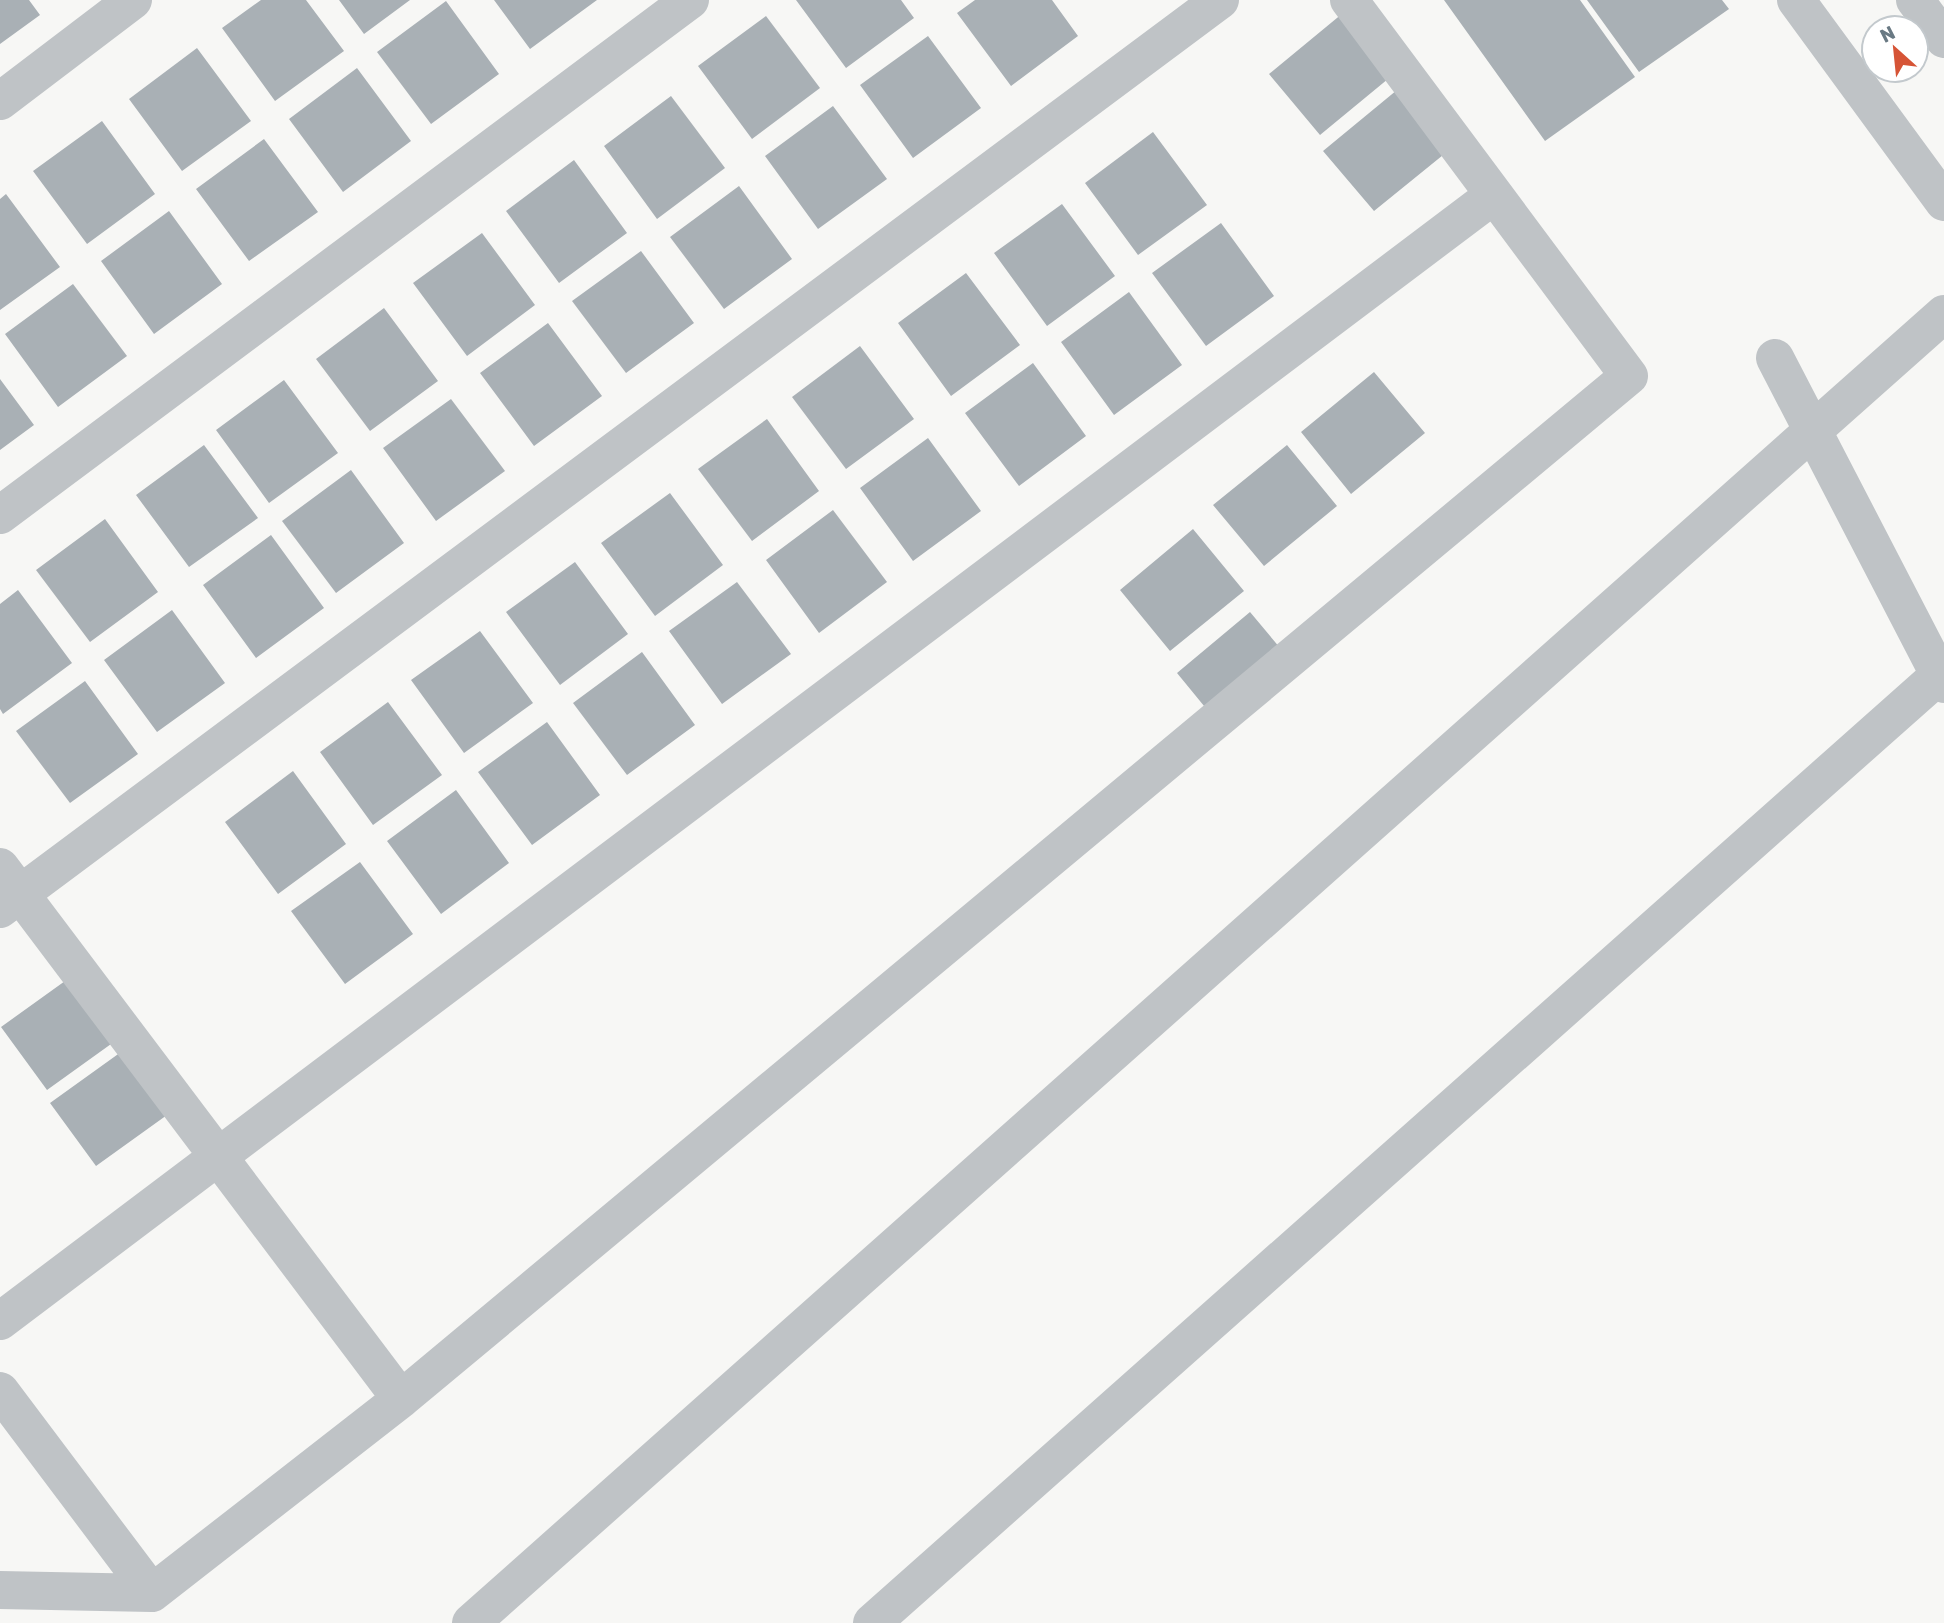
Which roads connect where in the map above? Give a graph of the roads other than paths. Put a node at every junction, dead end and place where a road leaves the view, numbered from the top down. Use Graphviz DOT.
graph roads {
  1 [pos="132,0"];
  2 [pos="690,0"];
  3 [pos="1220,0"];
  4 [pos="1349,0"];
  5 [pos="1796,0"];
  6 [pos="0,101"];
  7 [pos="1494,195"];
  8 [pos="1944,201"];
  9 [pos="1944,314"];
  10 [pos="1775,359"];
  11 [pos="1813,430"];
  12 [pos="0,516"];
  13 [pos="1943,676"];
  14 [pos="7,890"];
  15 [pos="219,1156"];
  16 [pos="0,1321"];
  17 [pos="0,1391"];
  18 [pos="401,1399"];
  19 [pos="0,1590"];
  20 [pos="152,1593"];
  21 [pos="471,1623"];
  22 [pos="872,1623"];
  1 -- 6 [label="street"];
  2 -- 12 [label="street"];
  3 -- 14 [label="street"];
  4 -- 7 [label="street"];
  5 -- 8 [label="street"];
  7 -- 15 [label="street"];
  7 -- 18 [label="street"];
  9 -- 11 [label="street"];
  10 -- 11 [label="street"];
  11 -- 13 [label="street"];
  11 -- 21 [label="street"];
  13 -- 22 [label="street"];
  14 -- 15 [label="street"];
  15 -- 16 [label="street"];
  15 -- 18 [label="street"];
  17 -- 20 [label="street"];
  18 -- 20 [label="street"];
  19 -- 20 [label="street"];
}
